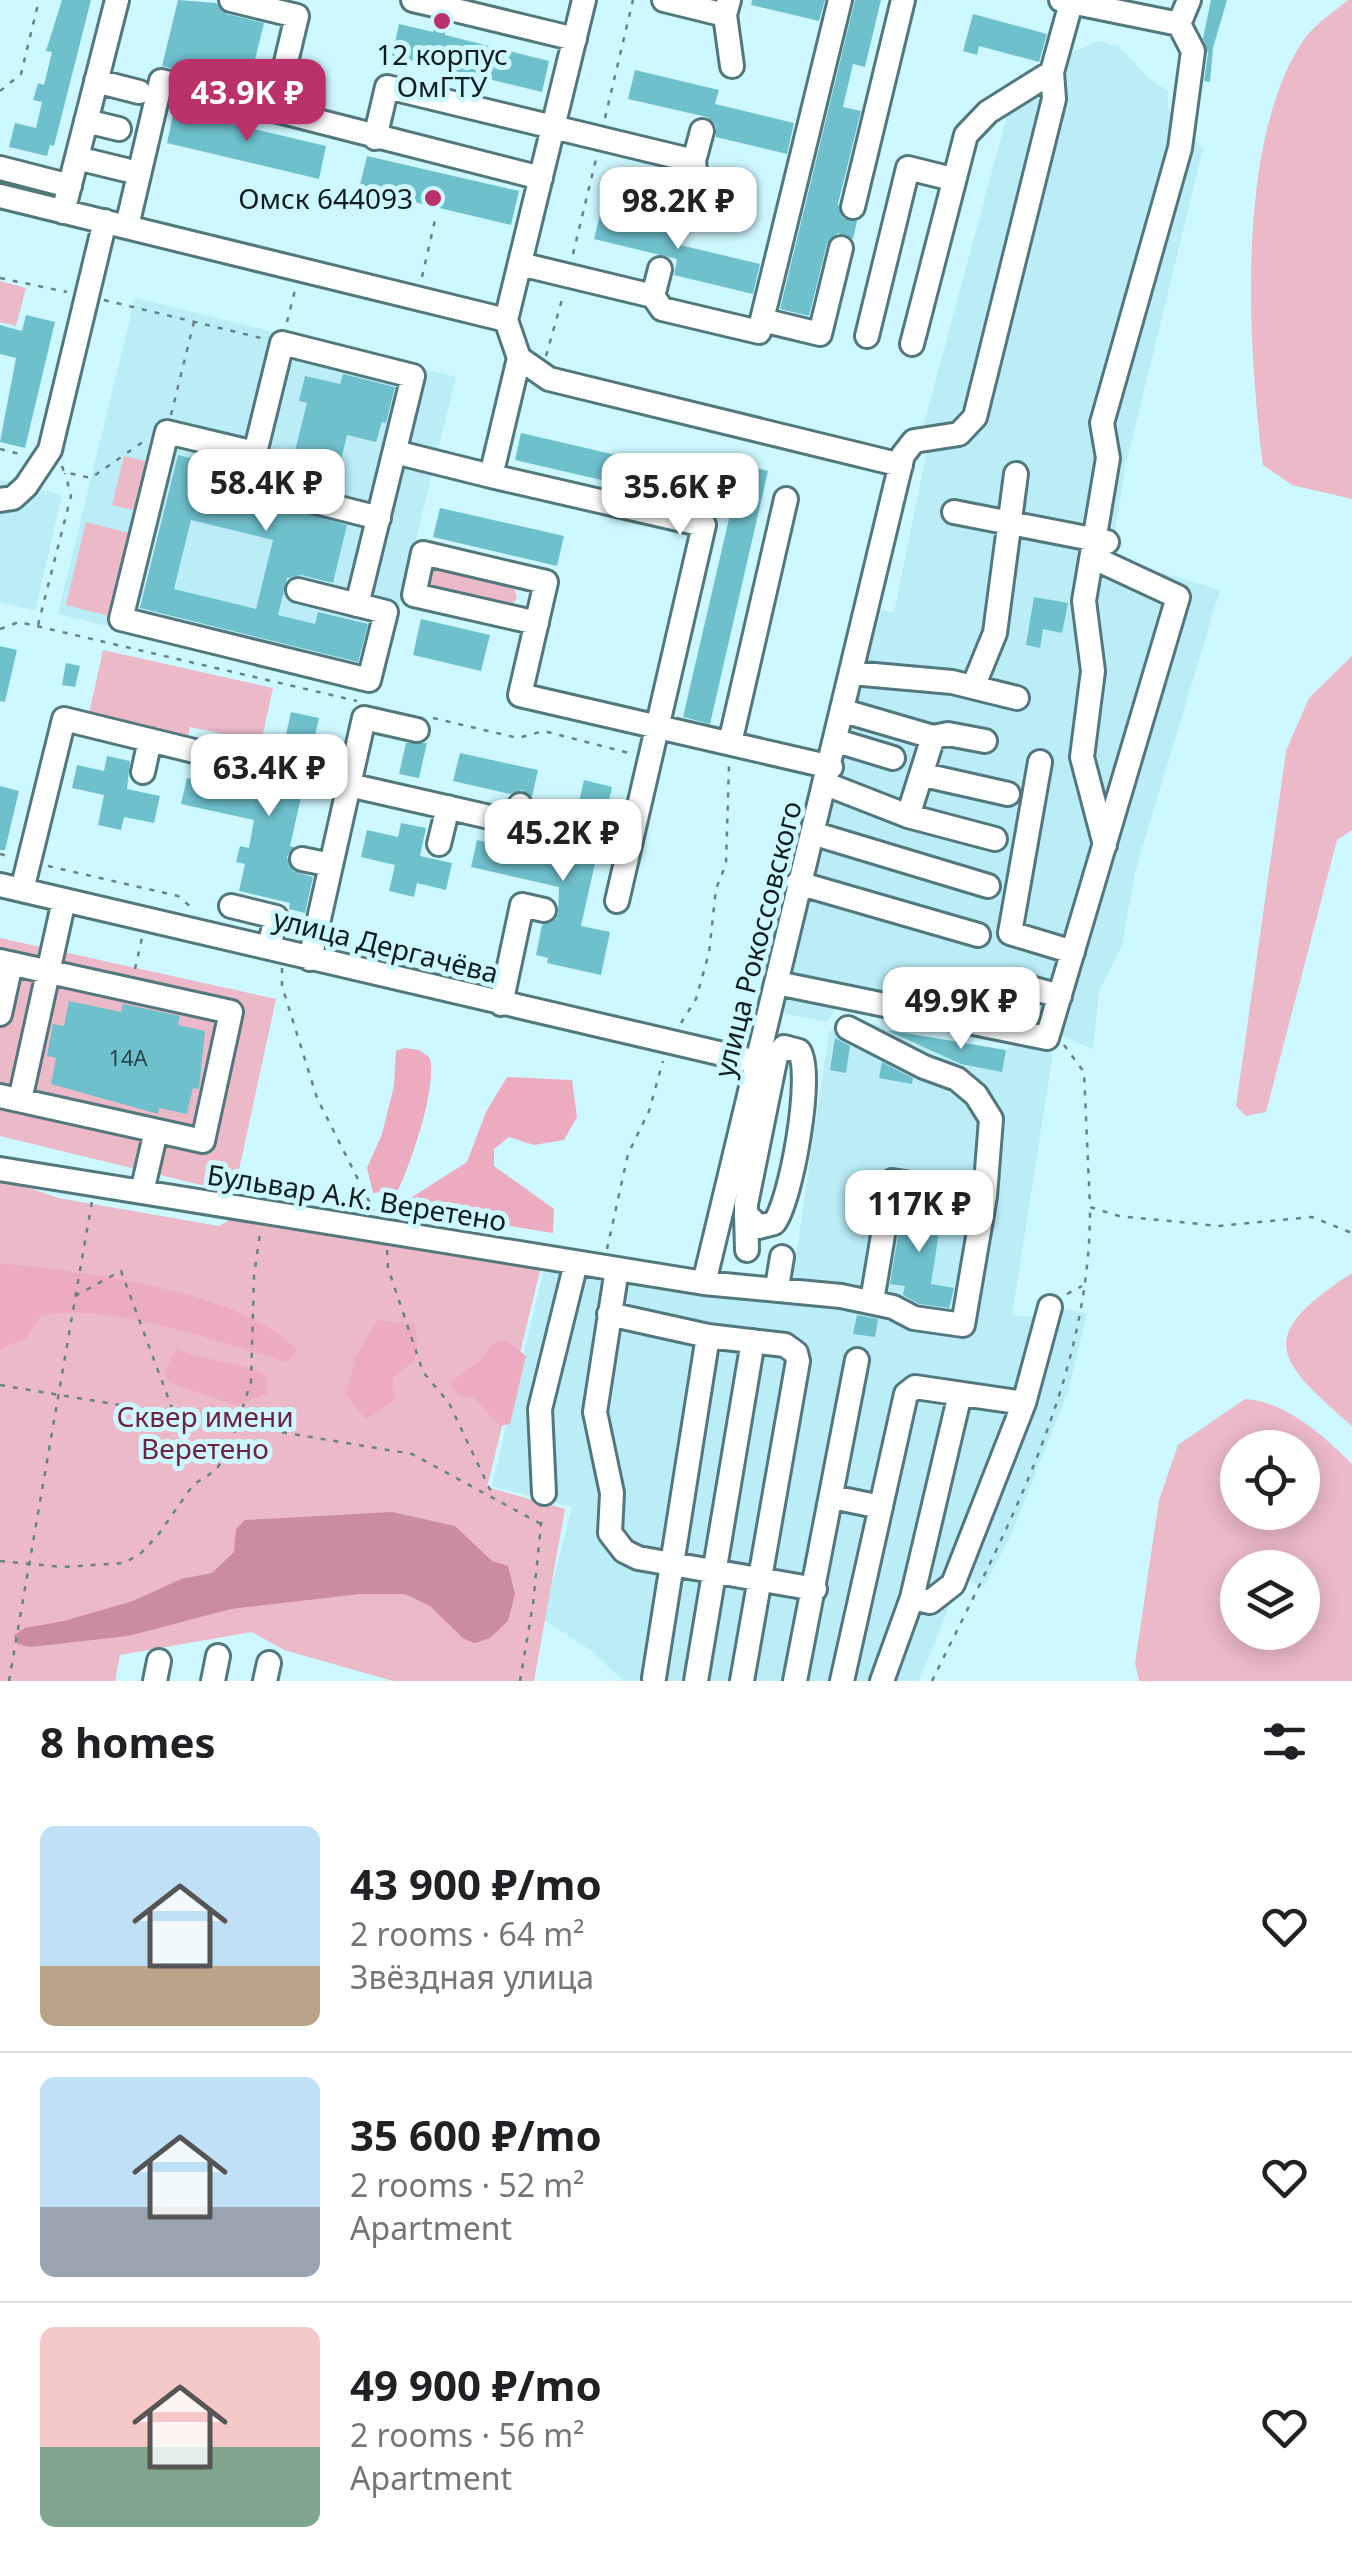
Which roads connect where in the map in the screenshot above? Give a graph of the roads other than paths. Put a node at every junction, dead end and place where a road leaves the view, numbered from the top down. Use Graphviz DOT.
graph roads {
  1 [pos="117,0"];
  2 [pos="231,0"];
  3 [pos="413,0"];
  4 [pos="584,0"];
  5 [pos="664,0"];
  6 [pos="840,0"];
  7 [pos="904,0"];
  8 [pos="1188,0"];
  9 [pos="1070,2"];
  10 [pos="727,7"];
  11 [pos="1178,24"];
  12 [pos="574,39"];
  13 [pos="732,66"];
  14 [pos="1052,72"];
  15 [pos="96,82"];
  16 [pos="138,92"];
  17 [pos="275,108"];
  18 [pos="86,121"];
  19 [pos="553,127"];
  20 [pos="119,129"];
  21 [pos="702,132"];
  22 [pos="375,138"];
  23 [pos="77,158"];
  24 [pos="694,162"];
  25 [pos="0,168"];
  26 [pos="126,170"];
  27 [pos="541,178"];
  28 [pos="952,179"];
  29 [pos="70,186"];
  30 [pos="0,196"];
  31 [pos="853,207"];
  32 [pos="63,212"];
  33 [pos="700,215"];
  34 [pos="116,224"];
  35 [pos="841,248"];
  36 [pos="520,264"];
  37 [pos="660,269"];
  38 [pos="653,296"];
  39 [pos="506,320"];
  40 [pos="762,320"];
  41 [pos="867,336"];
  42 [pos="912,344"];
  43 [pos="518,358"];
  44 [pos="395,452"];
  45 [pos="901,466"];
  46 [pos="1016,474"];
  47 [pos="492,476"];
  48 [pos="300,498"];
  49 [pos="786,499"];
  50 [pos="0,500"];
  51 [pos="954,512"];
  52 [pos="379,518"];
  53 [pos="1011,523"];
  54 [pos="1098,546"];
  55 [pos="298,590"];
  56 [pos="358,605"];
  57 [pos="537,623"];
  58 [pos="852,674"];
  59 [pos="973,687"];
  60 [pos="1017,698"];
  61 [pos="844,711"];
  62 [pos="420,723"];
  63 [pos="658,726"];
  64 [pos="933,737"];
  65 [pos="150,740"];
  66 [pos="837,741"];
  67 [pos="985,741"];
  68 [pos="730,743"];
  69 [pos="892,758"];
  70 [pos="238,762"];
  71 [pos="1040,762"];
  72 [pos="143,772"];
  73 [pos="924,775"];
  74 [pos="829,776"];
  75 [pos="349,785"];
  76 [pos="1008,794"];
  77 [pos="520,805"];
  78 [pos="448,807"];
  79 [pos="908,816"];
  80 [pos="812,833"];
  81 [pos="995,839"];
  82 [pos="439,844"];
  83 [pos="1105,845"];
  84 [pos="302,858"];
  85 [pos="331,865"];
  86 [pos="798,882"];
  87 [pos="988,886"];
  88 [pos="11,888"];
  89 [pos="64,900"];
  90 [pos="618,901"];
  91 [pos="230,906"];
  92 [pos="544,910"];
  93 [pos="978,935"];
  94 [pos="269,948"];
  95 [pos="1073,952"];
  96 [pos="310,959"];
  97 [pos="6,962"];
  98 [pos="48,972"];
  99 [pos="1004,981"];
  100 [pos="777,983"];
  101 [pos="1060,996"];
  102 [pos="500,1004"];
  103 [pos="0,1014"];
  104 [pos="848,1028"];
  105 [pos="764,1056"];
  106 [pos="10,1098"];
  107 [pos="156,1130"];
  108 [pos="0,1169"];
  109 [pos="142,1192"];
  110 [pos="985,1196"];
  111 [pos="746,1214"];
  112 [pos="747,1250"];
  113 [pos="782,1258"];
  114 [pos="576,1262"];
  115 [pos="610,1268"];
  116 [pos="704,1282"];
  117 [pos="777,1288"];
  118 [pos="872,1301"];
  119 [pos="1050,1307"];
  120 [pos="609,1314"];
  121 [pos="708,1336"];
  122 [pos="753,1341"];
  123 [pos="857,1360"];
  124 [pos="960,1394"];
  125 [pos="1024,1404"];
  126 [pos="544,1493"];
  127 [pos="832,1496"];
  128 [pos="880,1507"];
  129 [pos="672,1564"];
  130 [pos="714,1571"];
  131 [pos="760,1579"];
  132 [pos="815,1589"];
  133 [pos="912,1598"];
  134 [pos="218,1656"];
  135 [pos="654,1678"];
  136 [pos="213,1681"];
  137 [pos="696,1681"];
  138 [pos="742,1681"];
  139 [pos="796,1681"];
  140 [pos="842,1681"];
  141 [pos="882,1681"];
  1 -- 15 [label="street"];
  2 -- 17 [label="street"];
  3 -- 12 [label="street"];
  4 -- 12 [label="street"];
  5 -- 10 [label="street"];
  6 -- 40 [label="street"];
  7 -- 31 [label="street"];
  8 -- 11 [label="street"];
  9 -- 11 [label="street"];
  9 -- 14 [label="street"];
  10 -- 13 [label="street"];
  11 -- 54 [label="street"];
  12 -- 19 [label="street"];
  14 -- 28 [label="street"];
  14 -- 45 [label="street"];
  15 -- 16 [label="street"];
  15 -- 18 [label="street"];
  17 -- 22 [label="street"];
  17 -- 34 [label="street"];
  18 -- 20 [label="street"];
  18 -- 23 [label="street"];
  19 -- 22 [label="street"];
  19 -- 24 [label="street"];
  19 -- 27 [label="street"];
  21 -- 24 [label="street"];
  22 -- 27 [label="street"];
  23 -- 26 [label="street"];
  23 -- 29 [label="street"];
  24 -- 33 [label="street"];
  25 -- 29 [label="street"];
  27 -- 36 [label="street"];
  28 -- 41 [label="street"];
  28 -- 42 [label="street"];
  29 -- 32 [label="street"];
  30 -- 32 [label="street"];
  32 -- 34 [label="street"];
  34 -- 39 [label="street"];
  34 -- 50 [label="street"];
  35 -- 40 [label="street"];
  36 -- 38 [label="street"];
  36 -- 39 [label="street"];
  37 -- 38 [label="street"];
  38 -- 40 [label="street"];
  39 -- 43 [label="street"];
  43 -- 45 [label="street"];
  43 -- 47 [label="street"];
  44 -- 47 [label="street"];
  44 -- 52 [label="street"];
  44 -- 56 [label="street"];
  45 -- 58 [label="street, улица Рокоссовского"];
  46 -- 53 [label="street"];
  47 -- 63 [label="street"];
  48 -- 52 [label="street"];
  49 -- 68 [label="street"];
  51 -- 53 [label="street"];
  52 -- 56 [label="street"];
  53 -- 54 [label="street"];
  53 -- 59 [label="street"];
  54 -- 83 [label="street"];
  54 -- 83 [label="street"];
  55 -- 56 [label="street"];
  57 -- 57 [label="street"];
  57 -- 63 [label="street"];
  58 -- 59 [label="street"];
  58 -- 61 [label="street, улица Рокоссовского"];
  59 -- 60 [label="street"];
  61 -- 64 [label="street"];
  61 -- 66 [label="street, улица Рокоссовского"];
  62 -- 75 [label="street"];
  63 -- 68 [label="street"];
  63 -- 90 [label="street"];
  64 -- 67 [label="street"];
  64 -- 73 [label="street"];
  65 -- 70 [label="street"];
  65 -- 72 [label="street"];
  65 -- 88 [label="street"];
  66 -- 69 [label="street"];
  66 -- 74 [label="street, улица Рокоссовского"];
  68 -- 74 [label="street"];
  71 -- 95 [label="street"];
  73 -- 76 [label="street"];
  73 -- 79 [label="street"];
  74 -- 79 [label="street"];
  74 -- 80 [label="street, улица Рокоссовского"];
  75 -- 78 [label="street"];
  75 -- 85 [label="street"];
  77 -- 78 [label="street"];
  78 -- 82 [label="street"];
  79 -- 81 [label="street"];
  80 -- 86 [label="street, улица Рокоссовского"];
  80 -- 87 [label="street"];
  83 -- 95 [label="street"];
  84 -- 85 [label="street"];
  85 -- 96 [label="street"];
  86 -- 93 [label="street"];
  86 -- 100 [label="street, улица Рокоссовского"];
  88 -- 89 [label="street, улица Дергачёва"];
  89 -- 94 [label="street, улица Дергачёва"];
  89 -- 98 [label="street"];
  91 -- 94 [label="street"];
  92 -- 102 [label="street"];
  94 -- 96 [label="street, улица Дергачёва"];
  95 -- 101 [label="street"];
  96 -- 102 [label="street, улица Дергачёва"];
  97 -- 98 [label="street"];
  97 -- 103 [label="street"];
  98 -- 106 [label="street"];
  98 -- 107 [label="street"];
  99 -- 101 [label="street"];
  100 -- 101 [label="street"];
  100 -- 105 [label="street, улица Рокоссовского"];
  102 -- 105 [label="street, улица Дергачёва"];
  104 -- 110 [label="street"];
  105 -- 111 [label="street"];
  105 -- 111 [label="street, улица Дергачёва"];
  105 -- 116 [label="street, улица Рокоссовского"];
  106 -- 107 [label="street"];
  107 -- 109 [label="street"];
  108 -- 109 [label="street, Бульвар А.К. Веретено"];
  109 -- 114 [label="street, Бульвар А.К. Веретено"];
  110 -- 118 [label="street"];
  110 -- 118 [label="street, Бульвар А.К. Веретено"];
  111 -- 112 [label="street"];
  113 -- 117 [label="street"];
  114 -- 115 [label="street, Бульвар А.К. Веретено"];
  114 -- 126 [label="street"];
  115 -- 116 [label="street, Бульвар А.К. Веретено"];
  115 -- 120 [label="street"];
  116 -- 117 [label="street, Бульвар А.К. Веретено"];
  117 -- 118 [label="street, Бульвар А.К. Веретено"];
  119 -- 125 [label="street"];
  120 -- 121 [label="street"];
  120 -- 129 [label="street"];
  121 -- 122 [label="street"];
  121 -- 129 [label="street"];
  122 -- 130 [label="street"];
  122 -- 131 [label="street"];
  123 -- 127 [label="street"];
  124 -- 125 [label="street"];
  124 -- 128 [label="street"];
  124 -- 133 [label="street"];
  125 -- 133 [label="street"];
  127 -- 128 [label="street"];
  127 -- 132 [label="street"];
  128 -- 140 [label="street"];
  129 -- 130 [label="street"];
  129 -- 135 [label="street"];
  130 -- 131 [label="street"];
  130 -- 137 [label="street"];
  131 -- 132 [label="street"];
  131 -- 138 [label="street"];
  132 -- 139 [label="street"];
  133 -- 141 [label="street"];
  134 -- 136 [label="street"];
}
